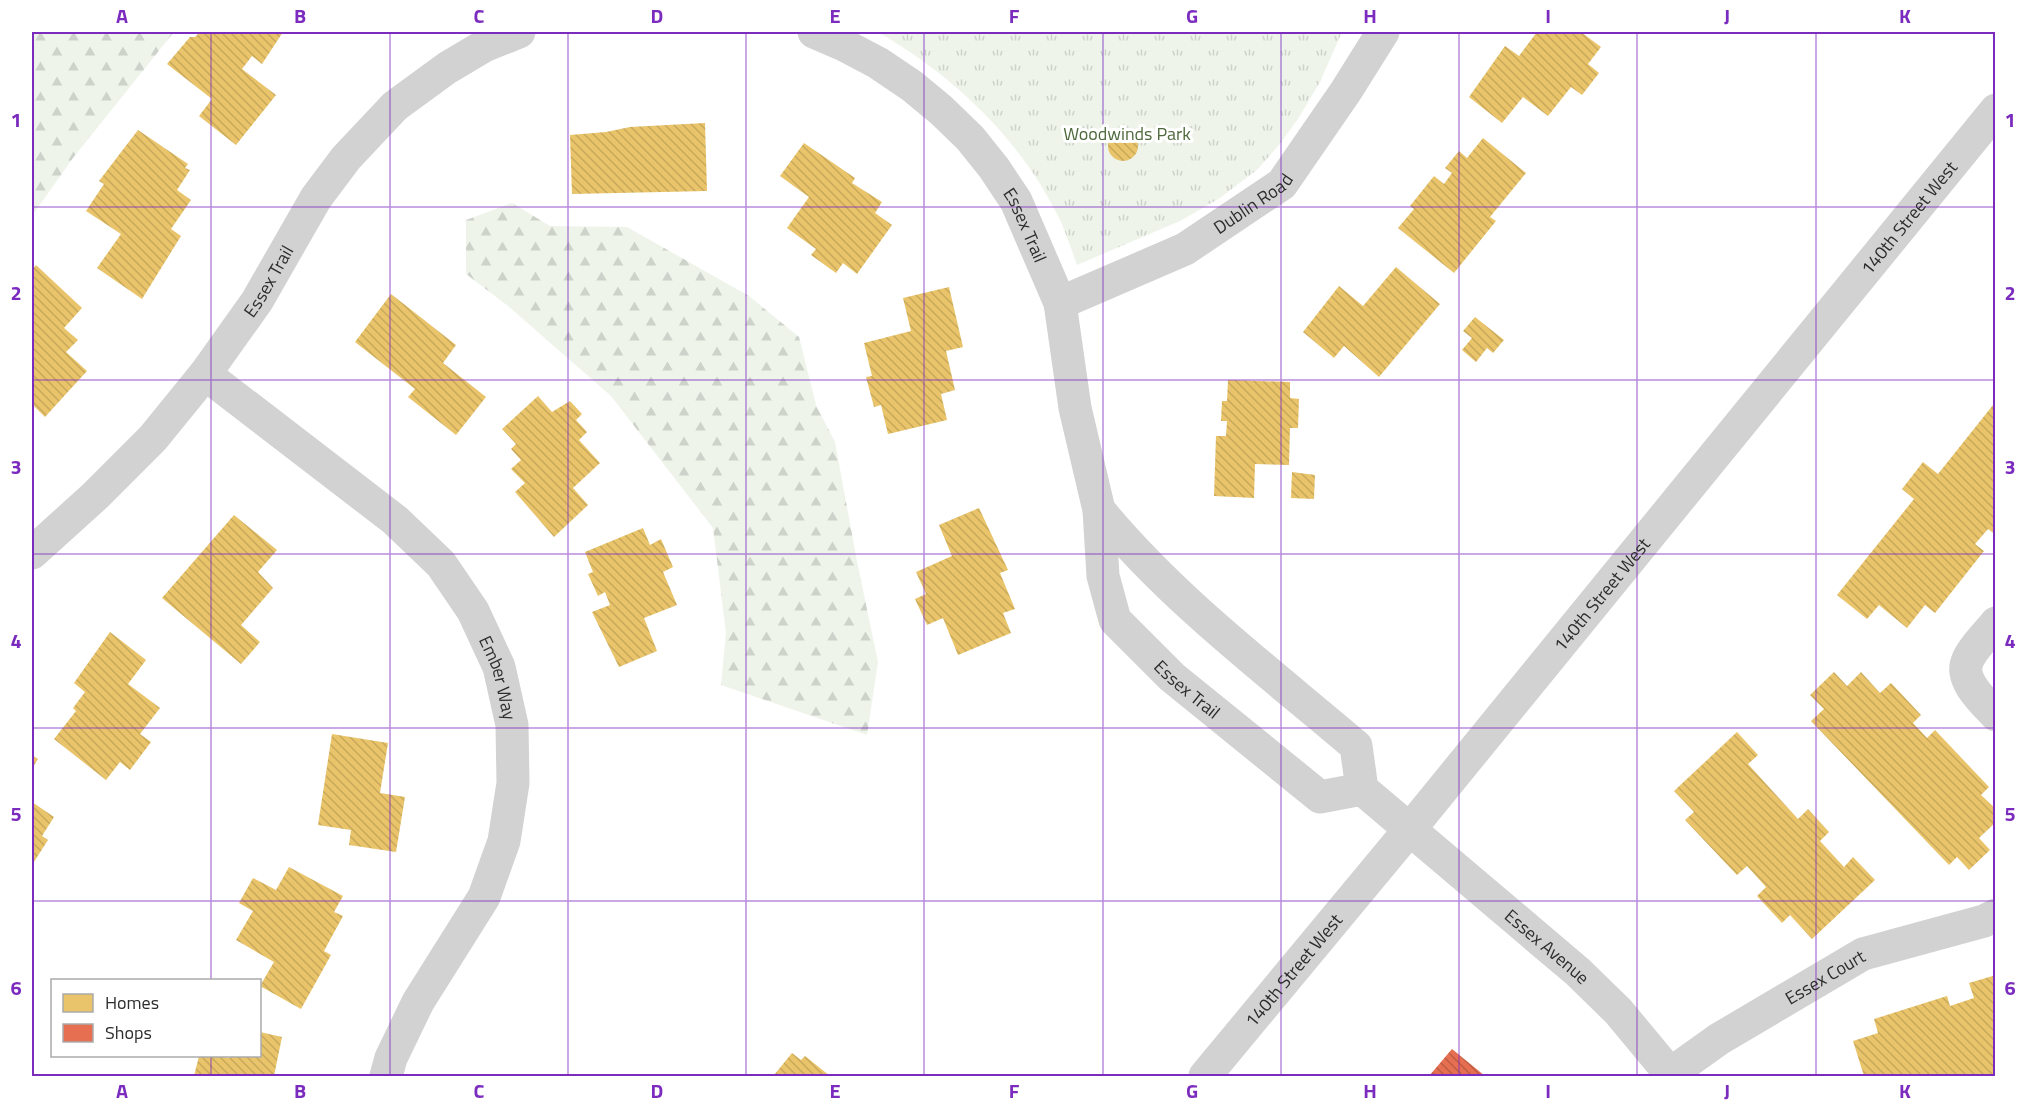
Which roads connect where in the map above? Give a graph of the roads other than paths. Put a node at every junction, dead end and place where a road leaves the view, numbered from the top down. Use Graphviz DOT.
graph roads {
  1 [pos="519,32"];
  2 [pos="814,32"];
  3 [pos="1383,32"];
  4 [pos="1995,110"];
  5 [pos="1060,303"];
  6 [pos="205,374"];
  7 [pos="1099,510"];
  8 [pos="32,553"];
  9 [pos="1995,623"];
  10 [pos="1995,715"];
  11 [pos="1362,789"];
  12 [pos="1410,829"];
  13 [pos="1995,915"];
  14 [pos="1671,1075"];
  15 [pos="386,1077"];
  16 [pos="1205,1077"];
  1 -- 6 [label="street, Essex Trail"];
  2 -- 5 [label="street, Essex Trail"];
  3 -- 5 [label="street, Dublin Road"];
  4 -- 12 [label="street, 140th Street West"];
  5 -- 7 [label="street, Essex Trail"];
  6 -- 8 [label="street, Essex Trail"];
  6 -- 15 [label="street, Ember Way"];
  7 -- 11 [label="street, Essex Trail"];
  7 -- 11 [label="street, Essex Trail"];
  9 -- 10 [label="street"];
  11 -- 12 [label="street"];
  12 -- 14 [label="street, Essex Avenue"];
  12 -- 16 [label="street, 140th Street West"];
  13 -- 14 [label="street, Essex Court"];
}
